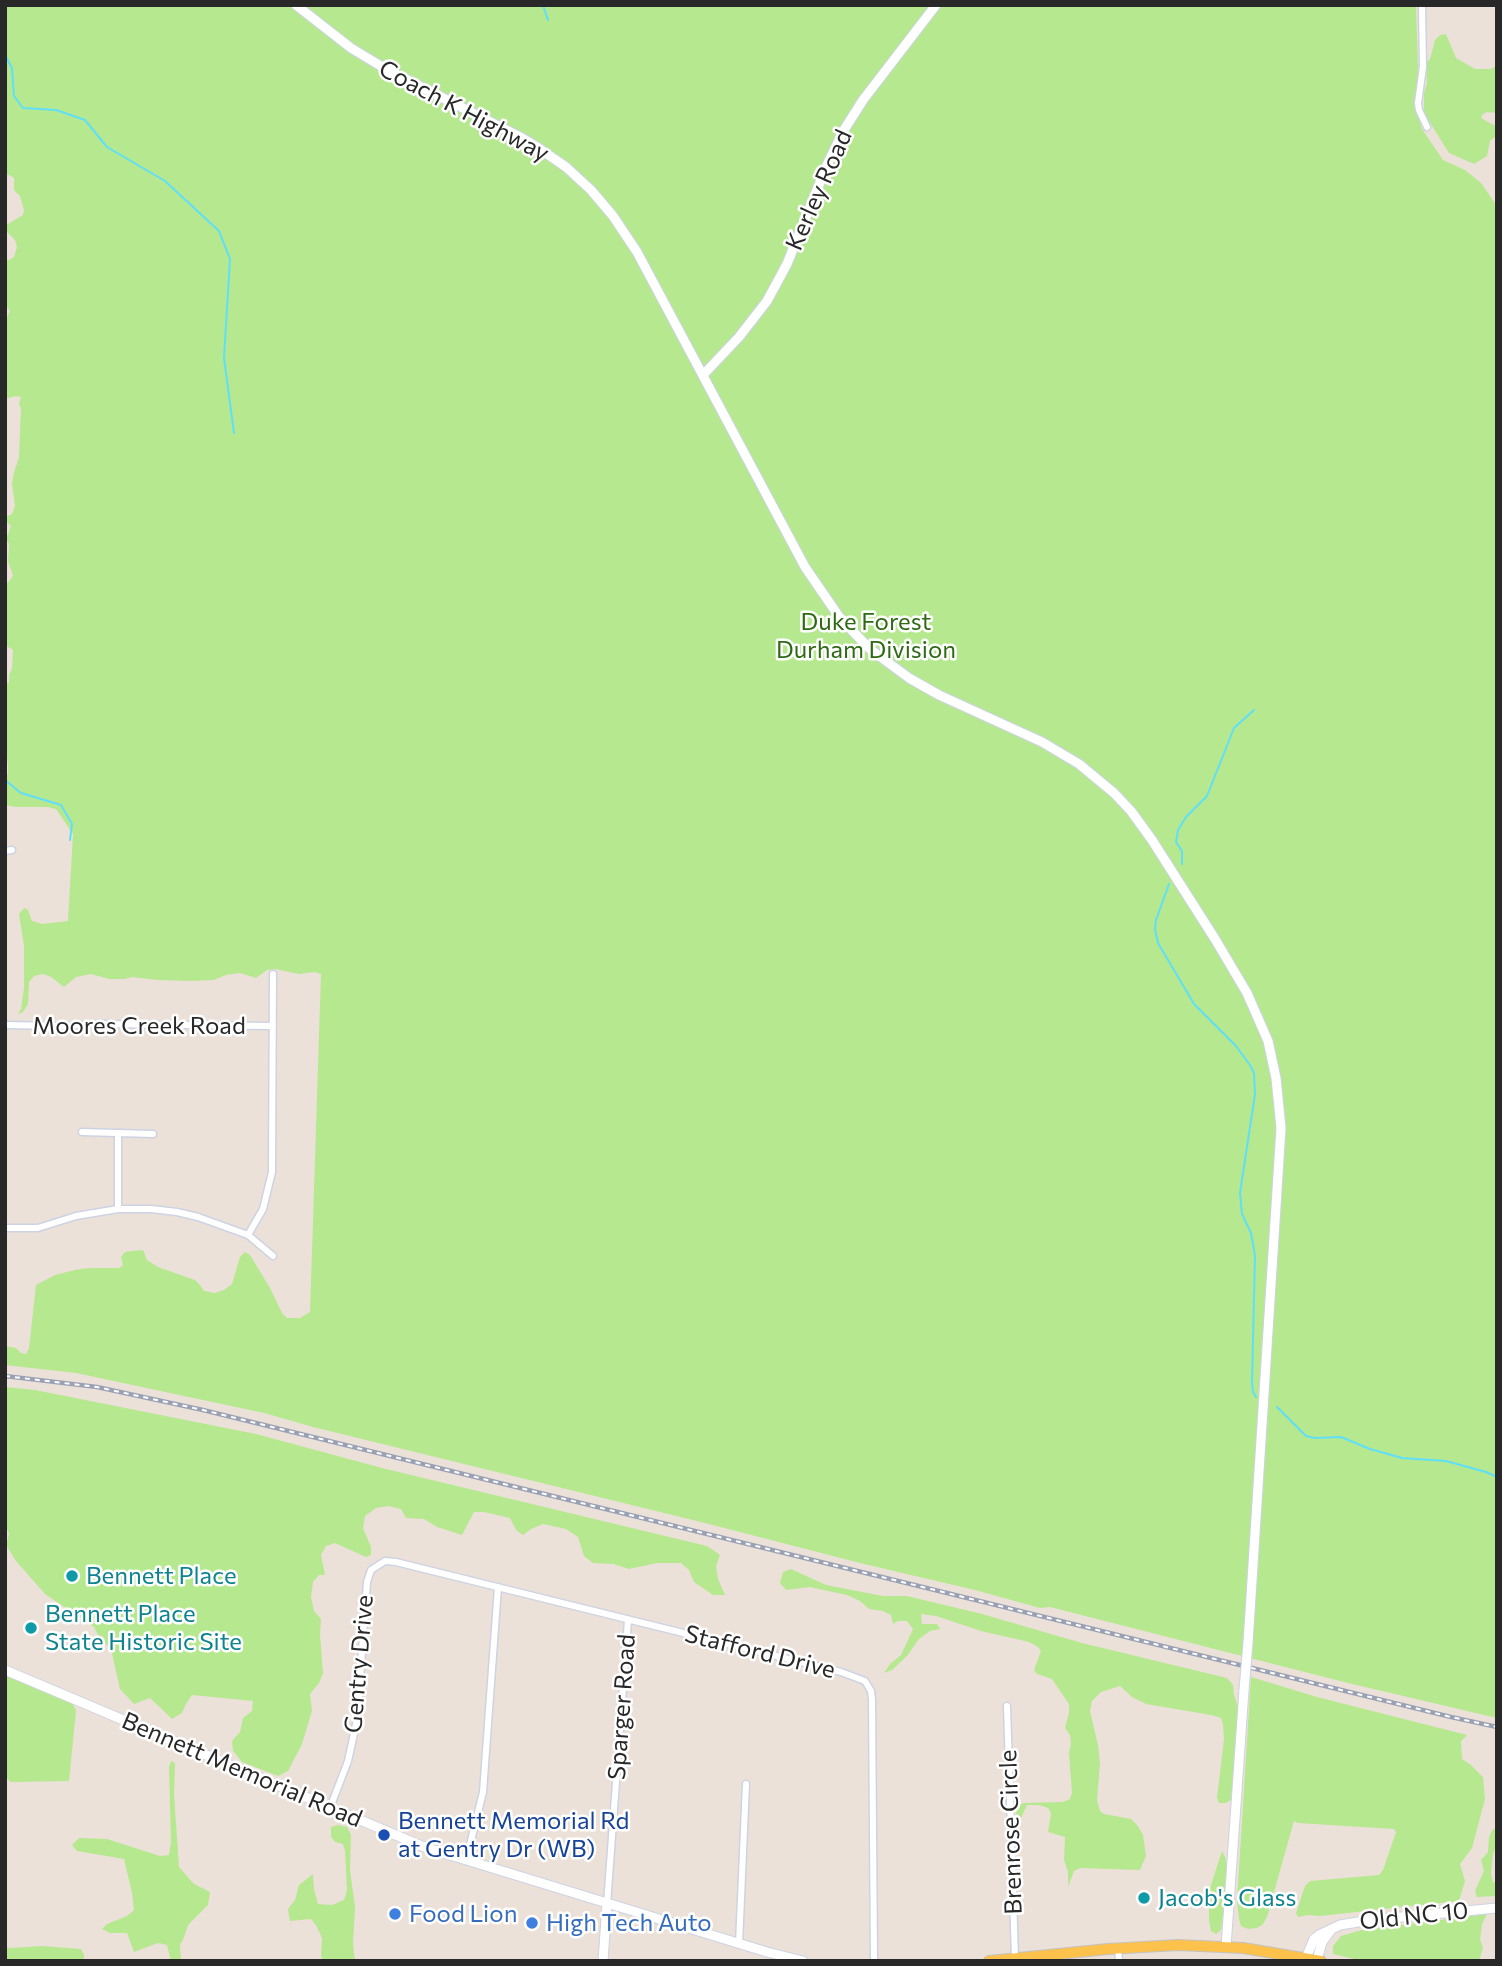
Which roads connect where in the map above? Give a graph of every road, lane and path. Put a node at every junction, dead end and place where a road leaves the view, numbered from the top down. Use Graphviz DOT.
graph roads {
  1 [pos="296,5"];
  2 [pos="936,5"];
  3 [pos="1422,5"];
  4 [pos="1427,127"];
  5 [pos="703,374"];
  6 [pos="274,974"];
  7 [pos="5,1025"];
  8 [pos="274,1026"];
  9 [pos="82,1132"];
  10 [pos="118,1133"];
  11 [pos="153,1133"];
  12 [pos="118,1209"];
  13 [pos="5,1228"];
  14 [pos="248,1235"];
  15 [pos="273,1256"];
  16 [pos="380,1563"];
  17 [pos="498,1587"];
  18 [pos="628,1620"];
  19 [pos="5,1670"];
  20 [pos="1007,1706"];
  21 [pos="746,1784"];
  22 [pos="330,1808"];
  23 [pos="466,1861"];
  24 [pos="607,1904"];
  25 [pos="1497,1908"];
  26 [pos="1332,1928"];
  27 [pos="739,1944"];
  28 [pos="1226,1947"];
  29 [pos="1118,1948"];
  30 [pos="1306,1958"];
  31 [pos="1012,1959"];
  32 [pos="1319,1960"];
  33 [pos="603,1961"];
  34 [pos="803,1961"];
  35 [pos="874,1961"];
  36 [pos="989,1961"];
  37 [pos="1119,1961"];
  1 -- 5 [label="street, Coach K Highway"];
  2 -- 5 [label="street, Kerley Road"];
  3 -- 4 [label="street"];
  5 -- 28 [label="street, Coach K Highway, bridge"];
  6 -- 8 [label="street"];
  7 -- 8 [label="street, Moores Creek Road"];
  8 -- 14 [label="street"];
  9 -- 10 [label="street"];
  10 -- 11 [label="street"];
  10 -- 12 [label="street"];
  12 -- 13 [label="street"];
  12 -- 14 [label="street"];
  14 -- 15 [label="street"];
  16 -- 17 [label="street, Stafford Drive"];
  16 -- 22 [label="street, Gentry Drive"];
  17 -- 18 [label="street, Stafford Drive"];
  17 -- 23 [label="street"];
  18 -- 24 [label="street, Sparger Road"];
  18 -- 35 [label="street, Stafford Drive"];
  19 -- 22 [label="street, Bennett Memorial Road"];
  20 -- 31 [label="street, Brenrose Circle"];
  21 -- 27 [label="street"];
  22 -- 23 [label="street, Bennett Memorial Road"];
  23 -- 24 [label="street, Bennett Memorial Road"];
  24 -- 27 [label="street, Bennett Memorial Road"];
  24 -- 33 [label="street, Sparger Road"];
  25 -- 26 [label="street, Old NC 10"];
  26 -- 30 [label="street"];
  26 -- 32 [label="street"];
  27 -- 34 [label="street, Bennett Memorial Road"];
  28 -- 29 [label="main road"];
  28 -- 30 [label="main road"];
  29 -- 31 [label="main road"];
  29 -- 37 [label="street"];
  30 -- 32 [label="main road"];
  31 -- 36 [label="main road"];
}
